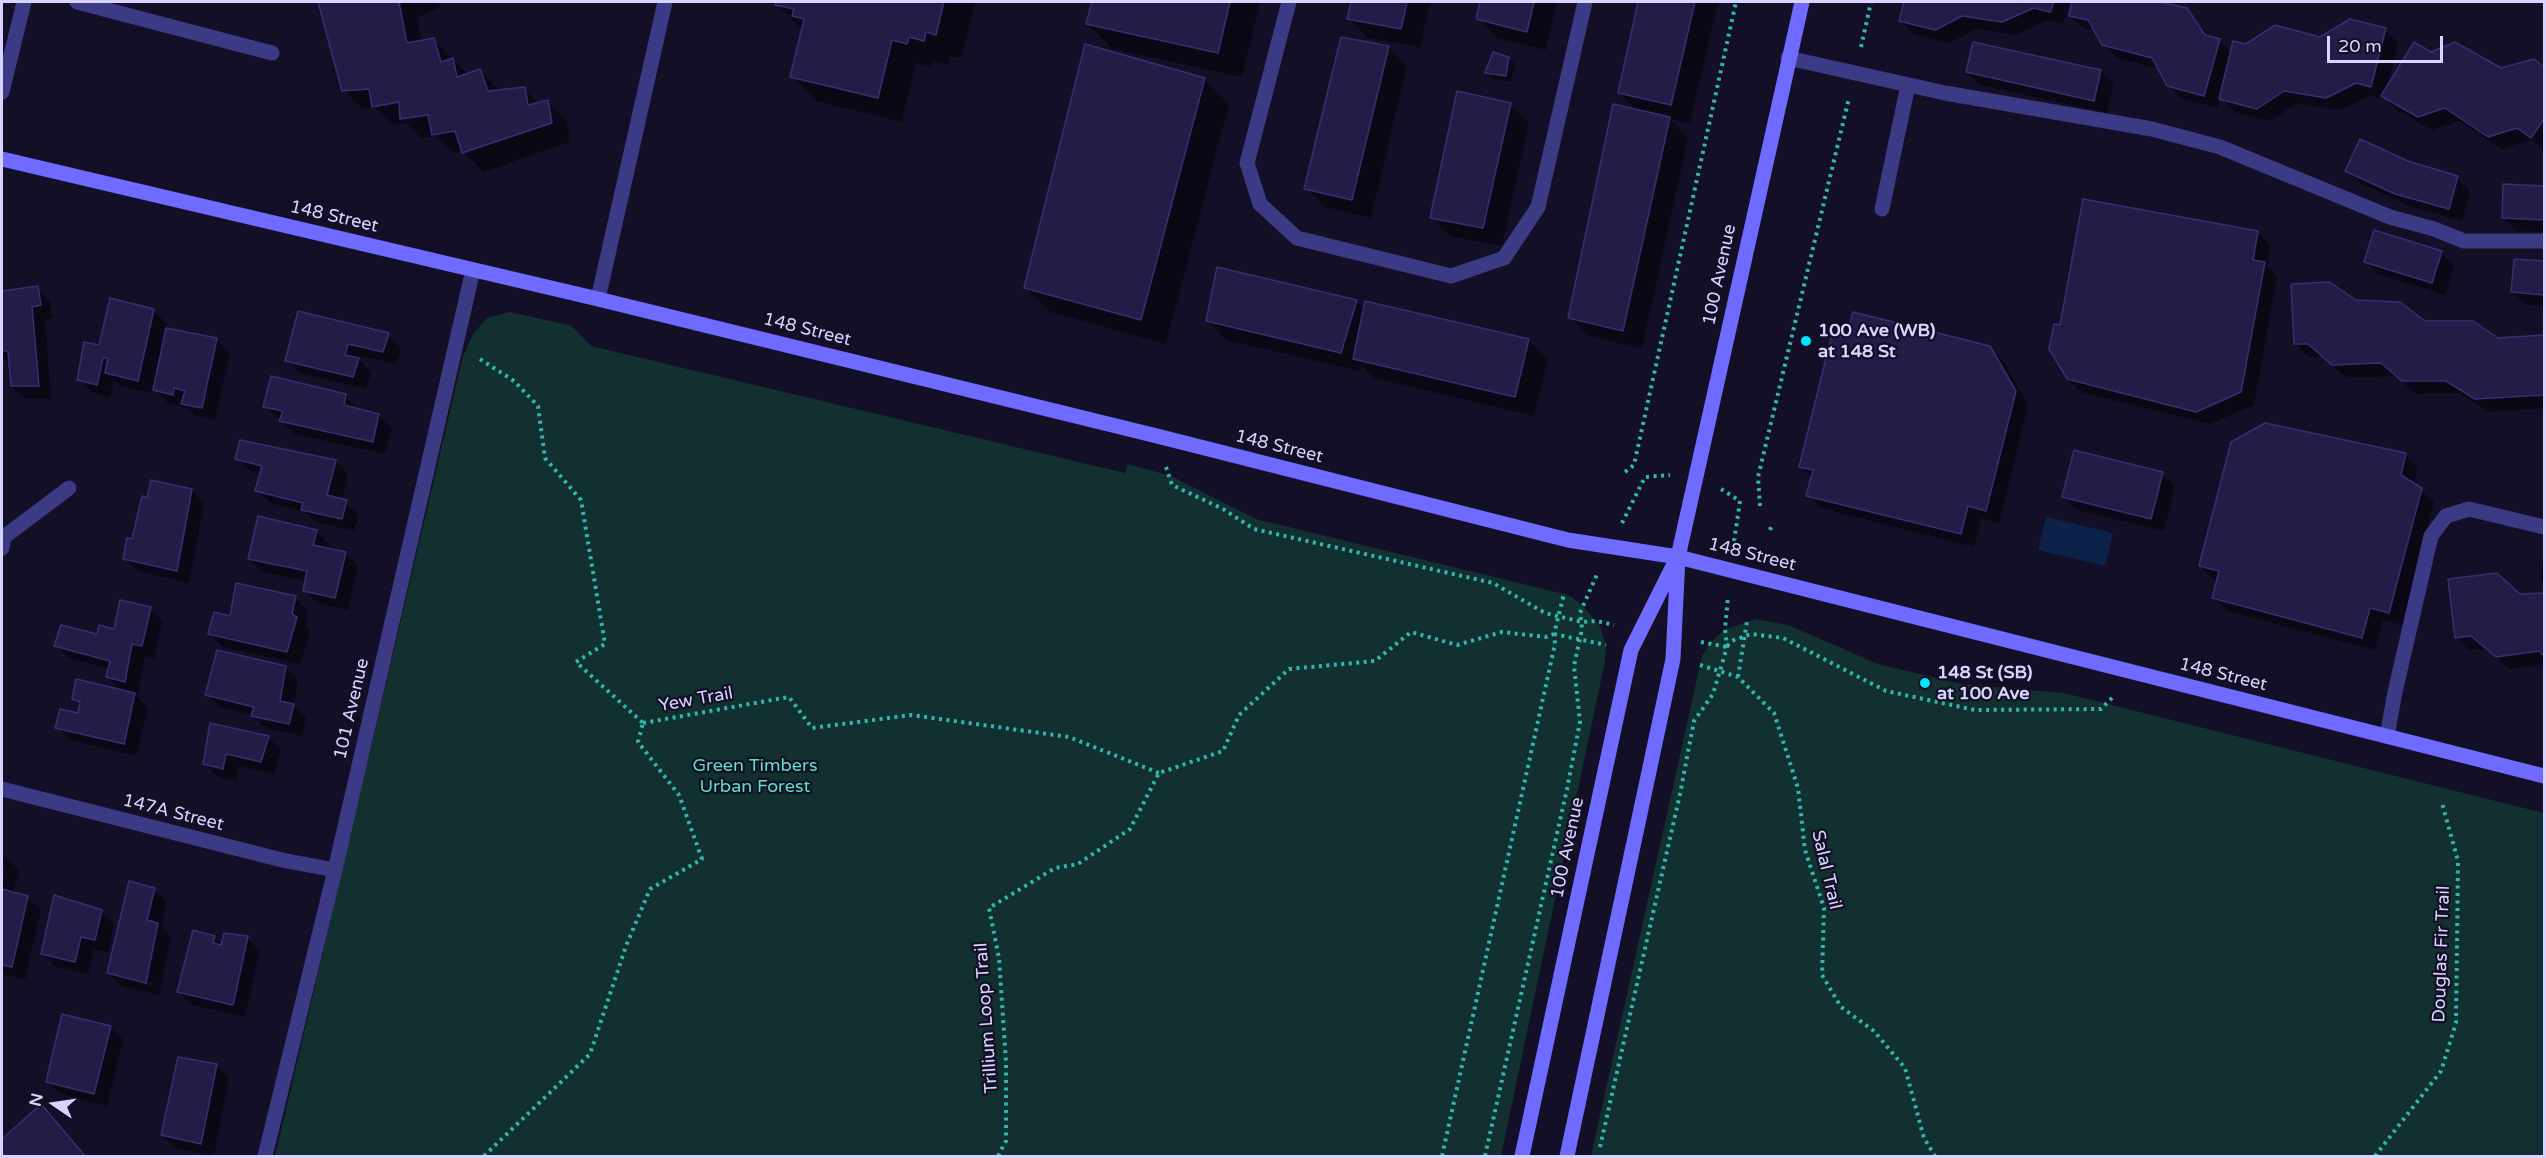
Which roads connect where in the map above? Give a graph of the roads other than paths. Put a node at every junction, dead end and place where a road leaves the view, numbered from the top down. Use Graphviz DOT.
graph roads {
  1 [pos="24,2"];
  2 [pos="77,2"];
  3 [pos="665,2"];
  4 [pos="1289,2"];
  5 [pos="1585,2"];
  6 [pos="1802,2"];
  7 [pos="272,53"];
  8 [pos="1788,58"];
  9 [pos="1908,85"];
  10 [pos="2,92"];
  11 [pos="2,159"];
  12 [pos="1882,208"];
  13 [pos="2544,241"];
  14 [pos="472,270"];
  15 [pos="598,299"];
  16 [pos="69,488"];
  17 [pos="2544,527"];
  18 [pos="2,548"];
  19 [pos="1678,557"];
  20 [pos="2387,736"];
  21 [pos="2544,776"];
  22 [pos="2,789"];
  23 [pos="335,870"];
  24 [pos="265,1156"];
  25 [pos="1522,1156"];
  26 [pos="1567,1156"];
  1 -- 10 [label="street"];
  2 -- 7 [label="street"];
  3 -- 15 [label="street"];
  4 -- 5 [label="street"];
  6 -- 8 [label="main road, 100 Avenue"];
  8 -- 9 [label="street"];
  8 -- 19 [label="main road, 100 Avenue"];
  9 -- 12 [label="street"];
  9 -- 13 [label="street"];
  11 -- 14 [label="main road, 148 Street"];
  14 -- 15 [label="main road, 148 Street"];
  14 -- 23 [label="street, 101 Avenue"];
  15 -- 19 [label="main road, 148 Street"];
  16 -- 18 [label="street"];
  17 -- 20 [label="street"];
  19 -- 20 [label="main road, 148 Street"];
  19 -- 25 [label="main road, 100 Avenue"];
  19 -- 26 [label="main road, 100 Avenue"];
  20 -- 21 [label="main road, 148 Street"];
  22 -- 23 [label="street, 147A Street"];
  23 -- 24 [label="street, 101 Avenue"];
}
